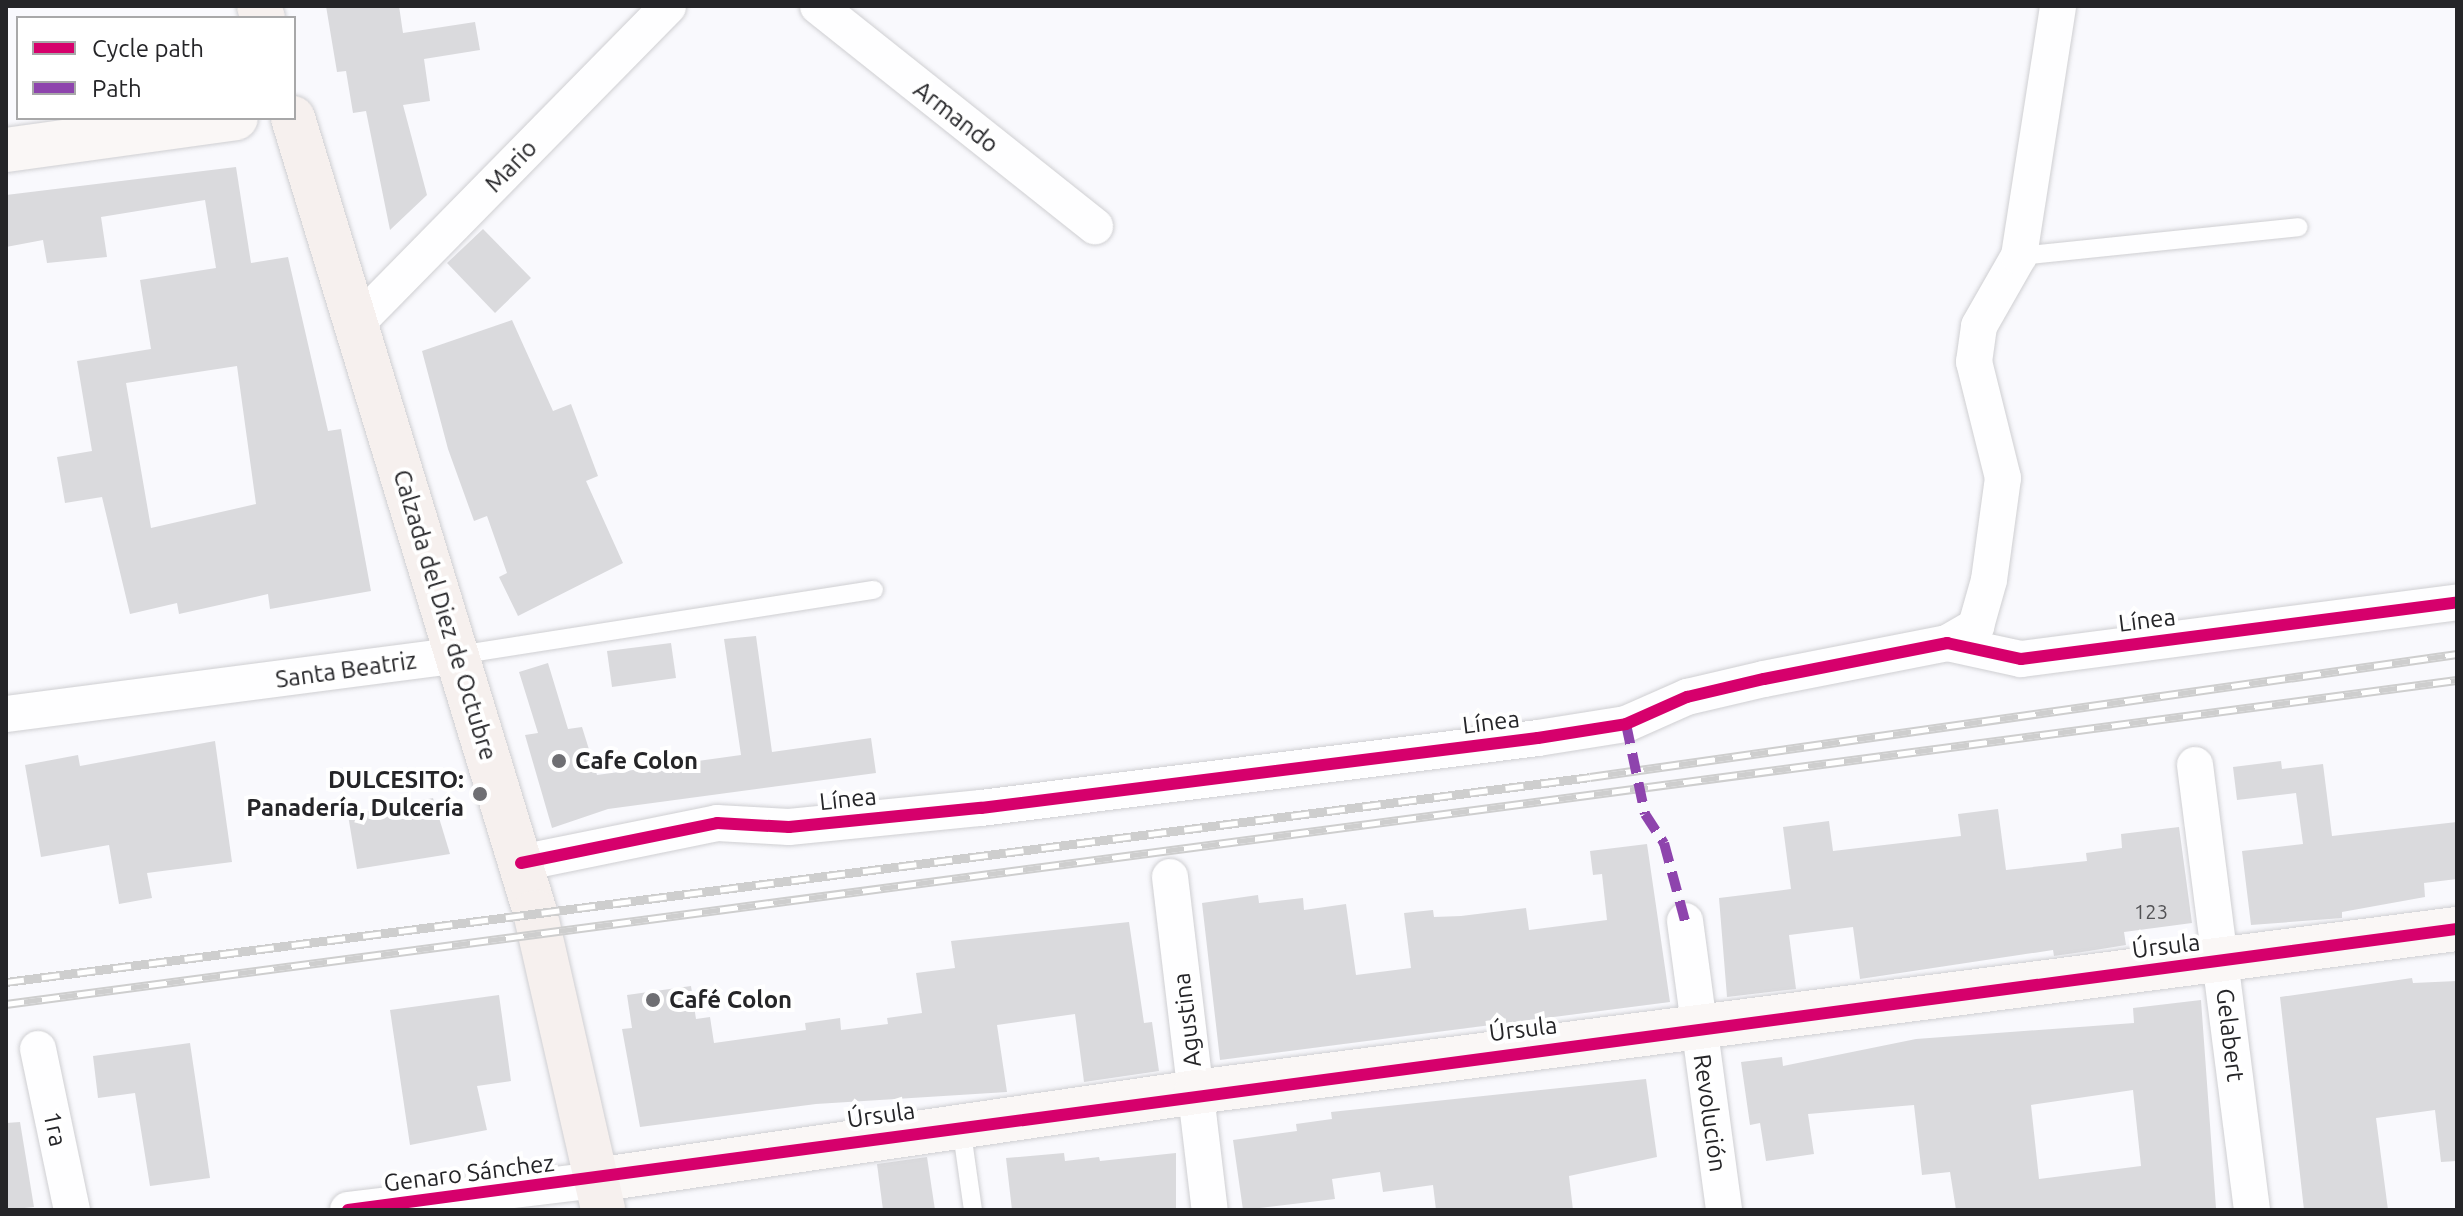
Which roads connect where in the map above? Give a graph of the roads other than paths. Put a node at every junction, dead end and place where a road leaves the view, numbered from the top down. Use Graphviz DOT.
graph roads {
  1 [pos="668,6"];
  2 [pos="818,6"];
  3 [pos="2058,6"];
  4 [pos="222,120"];
  5 [pos="294,120"];
  6 [pos="6,150"];
  7 [pos="1095,226"];
  8 [pos="2298,227"];
  9 [pos="2019,256"];
  10 [pos="354,326"];
  11 [pos="874,590"];
  12 [pos="2457,602"];
  13 [pos="1947,643"];
  14 [pos="458,655"];
  15 [pos="6,714"];
  16 [pos="2195,765"];
  17 [pos="521,863"];
  18 [pos="1170,877"];
  19 [pos="1685,921"];
  20 [pos="2457,929"];
  21 [pos="2221,961"];
  22 [pos="1698,1029"];
  23 [pos="38,1049"];
  24 [pos="1196,1092"];
  25 [pos="961,1126"];
  26 [pos="600,1195"];
  27 [pos="72,1210"];
  28 [pos="348,1210"];
  29 [pos="973,1210"];
  30 [pos="1210,1210"];
  31 [pos="1724,1210"];
  32 [pos="2252,1210"];
  1 -- 10 [label="street, Mario"];
  2 -- 7 [label="street, Armando"];
  3 -- 9 [label="street"];
  4 -- 6 [label="street"];
  5 -- 10 [label="main road, Calzada del Diez de Octubre"];
  8 -- 9 [label="lane"];
  9 -- 13 [label="street"];
  10 -- 14 [label="main road, Calzada del Diez de Octubre"];
  11 -- 14 [label="lane, Santa Beatriz"];
  12 -- 13 [label="street, Línea"];
  13 -- 17 [label="street, Línea"];
  14 -- 15 [label="street, Santa Beatriz"];
  14 -- 17 [label="main road, Calzada del Diez de Octubre"];
  16 -- 21 [label="street, Gelabert"];
  17 -- 26 [label="main road, Calzada del Diez de Octubre"];
  18 -- 24 [label="street, Agustina"];
  19 -- 22 [label="street, Revolución"];
  20 -- 21 [label="street, Úrsula"];
  21 -- 22 [label="street, Úrsula"];
  21 -- 32 [label="street, Gelabert"];
  22 -- 24 [label="street, Úrsula"];
  22 -- 31 [label="street, Revolución"];
  23 -- 27 [label="street, 1ra"];
  24 -- 25 [label="street, Úrsula"];
  24 -- 30 [label="street, Agustina"];
  25 -- 26 [label="street, Úrsula"];
  25 -- 29 [label="lane"];
  26 -- 28 [label="street, Genaro Sánchez"];
}
